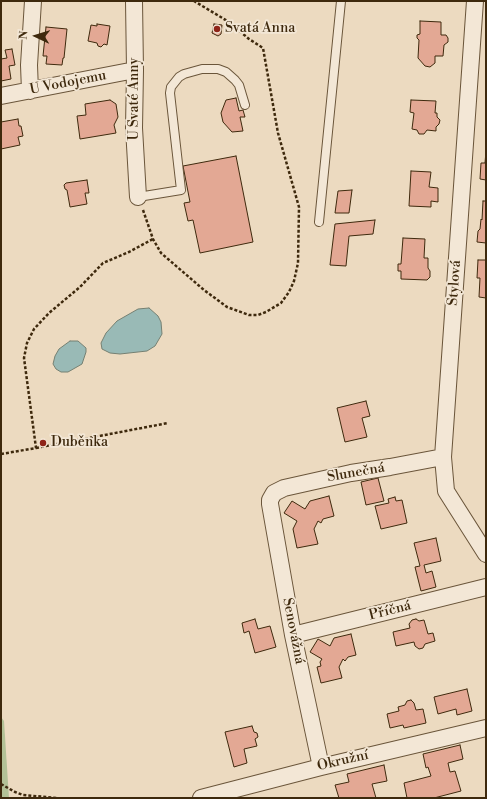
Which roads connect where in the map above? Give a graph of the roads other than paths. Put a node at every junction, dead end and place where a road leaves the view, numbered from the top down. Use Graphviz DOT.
graph roads {
  1 [pos="33,1"];
  2 [pos="134,1"];
  3 [pos="341,1"];
  4 [pos="475,1"];
  5 [pos="135,70"];
  6 [pos="30,90"];
  7 [pos="1,96"];
  8 [pos="245,105"];
  9 [pos="138,197"];
  10 [pos="319,222"];
  11 [pos="443,457"];
  12 [pos="272,496"];
  13 [pos="486,554"];
  14 [pos="486,587"];
  15 [pos="293,635"];
  16 [pos="486,728"];
  17 [pos="321,767"];
  18 [pos="201,798"];
  1 -- 6 [label="street"];
  2 -- 5 [label="street, U Svaté Anny"];
  3 -- 10 [label="lane"];
  4 -- 11 [label="street, Stylová"];
  5 -- 6 [label="street, U Vodojemu"];
  5 -- 9 [label="street, U Svaté Anny"];
  6 -- 7 [label="street, U Vodojemu"];
  8 -- 9 [label="lane"];
  11 -- 12 [label="street, Slunečná"];
  11 -- 13 [label="street, Stylová"];
  12 -- 15 [label="street, Senovážná"];
  14 -- 15 [label="street, Příčná"];
  15 -- 17 [label="street, Senovážná"];
  16 -- 17 [label="street, Okružní"];
  17 -- 18 [label="street, Okružní"];
}
